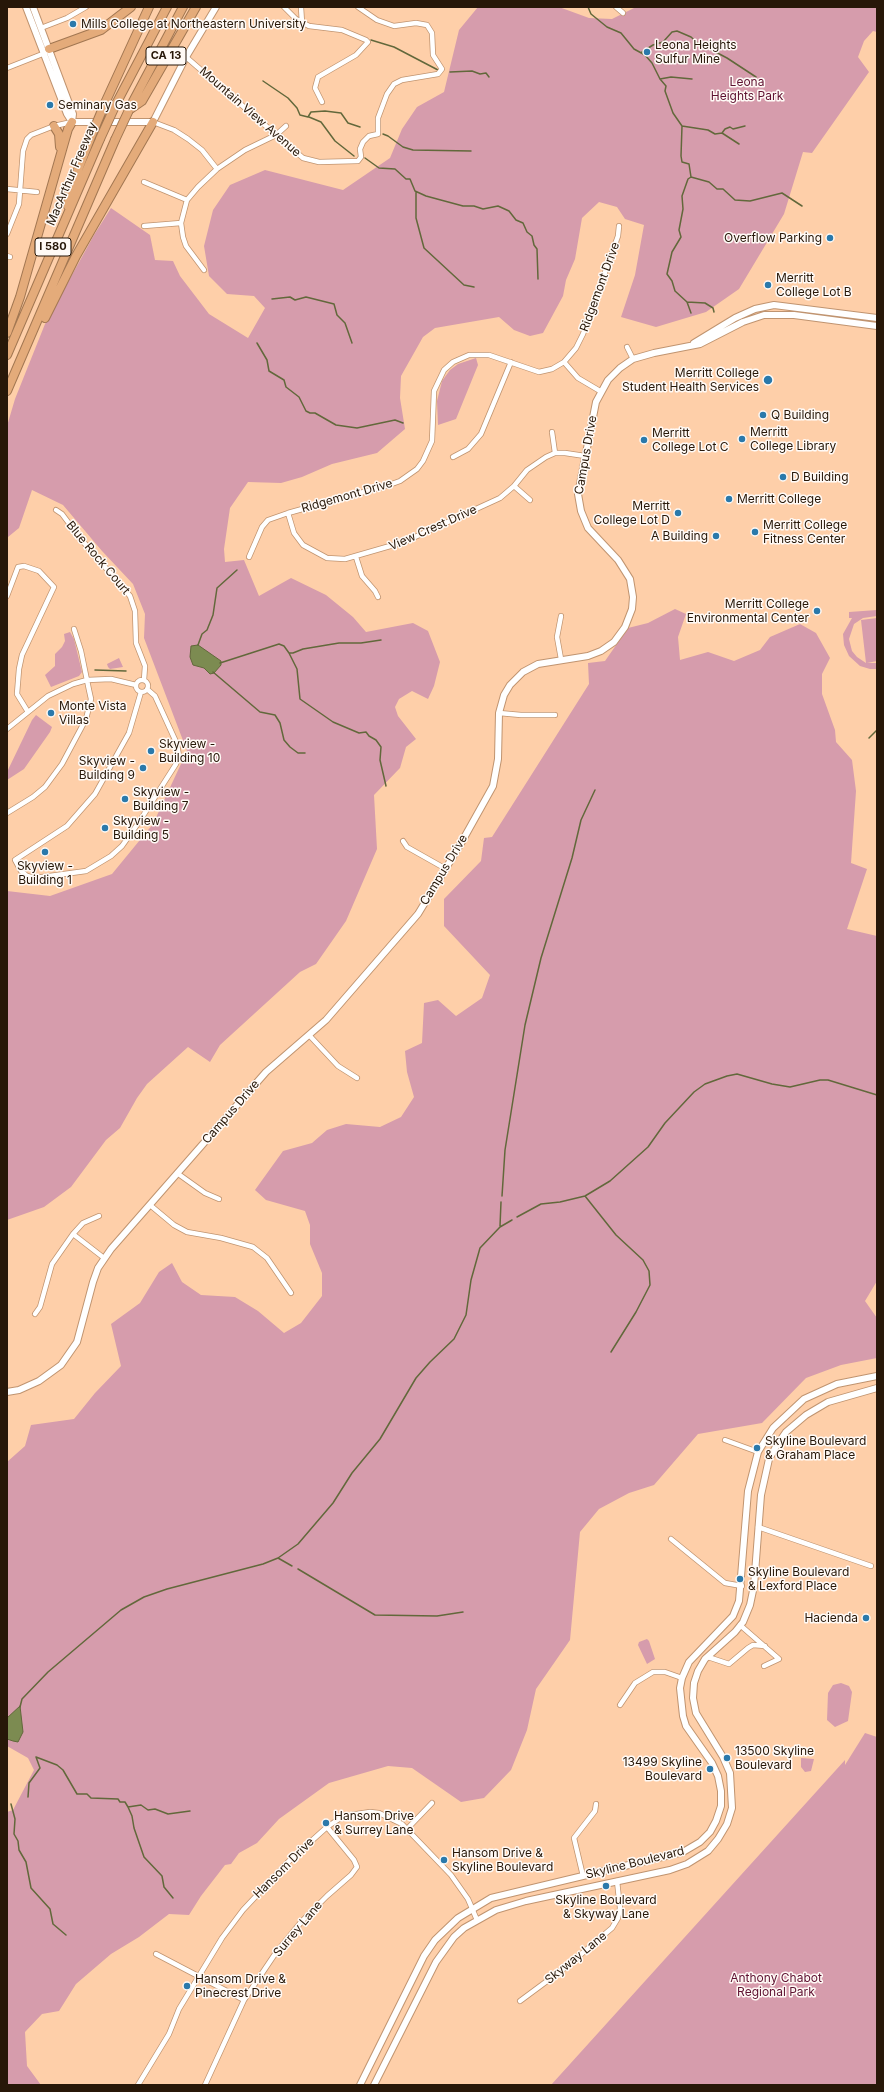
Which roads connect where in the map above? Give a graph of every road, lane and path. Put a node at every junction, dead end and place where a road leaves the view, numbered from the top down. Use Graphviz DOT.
graph roads {
  1 [pos="26,7"];
  2 [pos="33,7"];
  3 [pos="86,7"];
  4 [pos="130,7"];
  5 [pos="150,7"];
  6 [pos="167,7"];
  7 [pos="183,7"];
  8 [pos="196,7"];
  9 [pos="216,7"];
  10 [pos="284,7"];
  11 [pos="301,7"];
  12 [pos="358,7"];
  13 [pos="616,7"];
  14 [pos="624,13"];
  15 [pos="302,23"];
  16 [pos="41,28"];
  17 [pos="46,51"];
  18 [pos="186,57"];
  19 [pos="7,68"];
  20 [pos="322,102"];
  21 [pos="132,107"];
  22 [pos="72,122"];
  23 [pos="153,122"];
  24 [pos="54,126"];
  25 [pos="286,126"];
  26 [pos="276,135"];
  27 [pos="58,162"];
  28 [pos="218,169"];
  29 [pos="144,182"];
  30 [pos="7,189"];
  31 [pos="20,190"];
  32 [pos="38,192"];
  33 [pos="187,200"];
  34 [pos="68,213"];
  35 [pos="181,223"];
  36 [pos="144,226"];
  37 [pos="619,226"];
  38 [pos="7,234"];
  39 [pos="204,270"];
  40 [pos="877,318"];
  41 [pos="877,326"];
  42 [pos="7,333"];
  43 [pos="34,333"];
  44 [pos="688,346"];
  45 [pos="627,347"];
  46 [pos="7,355"];
  47 [pos="633,359"];
  48 [pos="511,362"];
  49 [pos="564,362"];
  50 [pos="7,391"];
  51 [pos="600,391"];
  52 [pos="552,432"];
  53 [pos="555,453"];
  54 [pos="585,456"];
  55 [pos="453,457"];
  56 [pos="514,486"];
  57 [pos="530,500"];
  58 [pos="56,510"];
  59 [pos="288,513"];
  60 [pos="249,557"];
  61 [pos="356,557"];
  62 [pos="7,596"];
  63 [pos="378,597"];
  64 [pos="561,616"];
  65 [pos="74,628"];
  66 [pos="561,659"];
  67 [pos="87,680"];
  68 [pos="144,680"];
  69 [pos="136,685"];
  70 [pos="147,689"];
  71 [pos="141,692"];
  72 [pos="28,712"];
  73 [pos="499,713"];
  74 [pos="555,715"];
  75 [pos="7,729"];
  76 [pos="7,813"];
  77 [pos="403,841"];
  78 [pos="446,869"];
  79 [pos="309,1035"];
  80 [pos="357,1078"];
  81 [pos="177,1173"];
  82 [pos="219,1199"];
  83 [pos="150,1205"];
  84 [pos="99,1216"];
  85 [pos="73,1234"];
  86 [pos="104,1258"];
  87 [pos="291,1293"];
  88 [pos="35,1314"];
  89 [pos="877,1376"];
  90 [pos="877,1388"];
  91 [pos="7,1392"];
  92 [pos="725,1440"];
  93 [pos="758,1452"];
  94 [pos="758,1527"];
  95 [pos="671,1539"];
  96 [pos="871,1566"];
  97 [pos="742,1586"];
  98 [pos="740,1625"];
  99 [pos="765,1646"];
  100 [pos="708,1657"];
  101 [pos="764,1666"];
  102 [pos="682,1678"];
  103 [pos="620,1705"];
  104 [pos="432,1803"];
  105 [pos="596,1804"];
  106 [pos="327,1827"];
  107 [pos="408,1828"];
  108 [pos="712,1828"];
  109 [pos="721,1834"];
  110 [pos="583,1876"];
  111 [pos="617,1881"];
  112 [pos="473,1908"];
  113 [pos="478,1920"];
  114 [pos="156,1954"];
  115 [pos="200,1976"];
  116 [pos="244,2000"];
  117 [pos="520,2001"];
  118 [pos="138,2085"];
  119 [pos="205,2085"];
  120 [pos="360,2085"];
  121 [pos="374,2085"];
  1 -- 17 [label="street"];
  2 -- 16 [label="street"];
  3 -- 16 [label="street"];
  4 -- 17 [label="highway"];
  5 -- 34 [label="highway, CA 13, bridge"];
  6 -- 34 [label="highway, MacArthur Freeway / I 580, bridge"];
  7 -- 21 [label="highway, I 580"];
  8 -- 21 [label="highway, CA 13"];
  9 -- 18 [label="street"];
  10 -- 15 [label="street"];
  11 -- 15 [label="street"];
  12 -- 26 [label="street, Mountain View Avenue"];
  13 -- 14 [label="street"];
  15 -- 20 [label="street"];
  16 -- 17 [label="street"];
  17 -- 19 [label="street"];
  17 -- 22 [label="street"];
  18 -- 23 [label="street"];
  18 -- 26 [label="street, Mountain View Avenue"];
  21 -- 43 [label="highway, I 580, bridge"];
  22 -- 23 [label="street"];
  22 -- 24 [label="street"];
  22 -- 27 [label="highway"];
  23 -- 28 [label="street"];
  23 -- 43 [label="highway"];
  24 -- 27 [label="highway"];
  24 -- 31 [label="street"];
  25 -- 26 [label="street"];
  26 -- 28 [label="street"];
  27 -- 42 [label="highway"];
  28 -- 33 [label="street"];
  29 -- 33 [label="street"];
  30 -- 31 [label="street"];
  31 -- 32 [label="street"];
  31 -- 38 [label="street"];
  33 -- 35 [label="street"];
  34 -- 46 [label="highway, MacArthur Freeway / I 580"];
  35 -- 36 [label="street"];
  35 -- 39 [label="street"];
  37 -- 49 [label="street, Ridgemont Drive"];
  40 -- 44 [label="street, Campus Drive"];
  41 -- 44 [label="street, Campus Drive"];
  43 -- 50 [label="highway, I 580"];
  44 -- 47 [label="street, Campus Drive"];
  45 -- 47 [label="street"];
  47 -- 51 [label="street, Campus Drive"];
  48 -- 49 [label="street, Ridgemont Drive"];
  48 -- 55 [label="street"];
  48 -- 59 [label="street, Ridgemont Drive"];
  49 -- 51 [label="street"];
  51 -- 54 [label="street, Campus Drive"];
  52 -- 53 [label="street"];
  53 -- 54 [label="street"];
  53 -- 56 [label="street, View Crest Drive"];
  54 -- 66 [label="street, Campus Drive"];
  56 -- 57 [label="street"];
  56 -- 61 [label="street, View Crest Drive"];
  58 -- 68 [label="street, Blue Rock Court"];
  59 -- 60 [label="street, Ridgemont Drive"];
  59 -- 61 [label="street, View Crest Drive"];
  61 -- 63 [label="street"];
  62 -- 72 [label="street"];
  64 -- 66 [label="street"];
  65 -- 67 [label="street"];
  66 -- 73 [label="street, Campus Drive"];
  67 -- 69 [label="street"];
  67 -- 72 [label="street"];
  67 -- 76 [label="street"];
  68 -- 69 [label="street"];
  68 -- 70 [label="street"];
  69 -- 71 [label="street"];
  70 -- 71 [label="street"];
  70 -- 71 [label="street"];
  72 -- 75 [label="street"];
  73 -- 74 [label="street"];
  73 -- 78 [label="street, Campus Drive"];
  77 -- 78 [label="street"];
  78 -- 79 [label="street, Campus Drive"];
  79 -- 80 [label="street"];
  79 -- 81 [label="street, Campus Drive"];
  81 -- 82 [label="street"];
  81 -- 83 [label="street, Campus Drive"];
  83 -- 86 [label="street, Campus Drive"];
  83 -- 87 [label="street"];
  84 -- 85 [label="street"];
  85 -- 86 [label="street"];
  85 -- 88 [label="street"];
  86 -- 91 [label="street, Campus Drive"];
  89 -- 93 [label="street, Skyline Boulevard"];
  90 -- 94 [label="street, Skyline Boulevard"];
  92 -- 93 [label="street"];
  93 -- 97 [label="street, Skyline Boulevard"];
  94 -- 96 [label="street"];
  94 -- 98 [label="street, Skyline Boulevard"];
  95 -- 97 [label="street"];
  97 -- 102 [label="street, Skyline Boulevard"];
  98 -- 99 [label="street"];
  98 -- 100 [label="street, Skyline Boulevard"];
  99 -- 100 [label="street"];
  99 -- 101 [label="street"];
  100 -- 109 [label="street, Skyline Boulevard"];
  102 -- 103 [label="street"];
  102 -- 108 [label="street, Skyline Boulevard"];
  104 -- 107 [label="street"];
  105 -- 110 [label="street"];
  106 -- 107 [label="street, Hansom Drive"];
  106 -- 115 [label="street, Hansom Drive"];
  106 -- 116 [label="street, Surrey Lane"];
  107 -- 112 [label="street, Hansom Drive"];
  108 -- 109 [label="street"];
  108 -- 110 [label="street, Skyline Boulevard"];
  109 -- 111 [label="street, Skyline Boulevard"];
  110 -- 112 [label="street, Skyline Boulevard"];
  111 -- 113 [label="street, Skyline Boulevard"];
  111 -- 117 [label="street, Skyway Lane"];
  112 -- 113 [label="street, Hansom Drive"];
  112 -- 120 [label="street, Skyline Boulevard"];
  113 -- 121 [label="street, Skyline Boulevard"];
  114 -- 115 [label="street"];
  115 -- 116 [label="street"];
  115 -- 118 [label="street, Hansom Drive"];
  116 -- 119 [label="street, Surrey Lane"];
}
